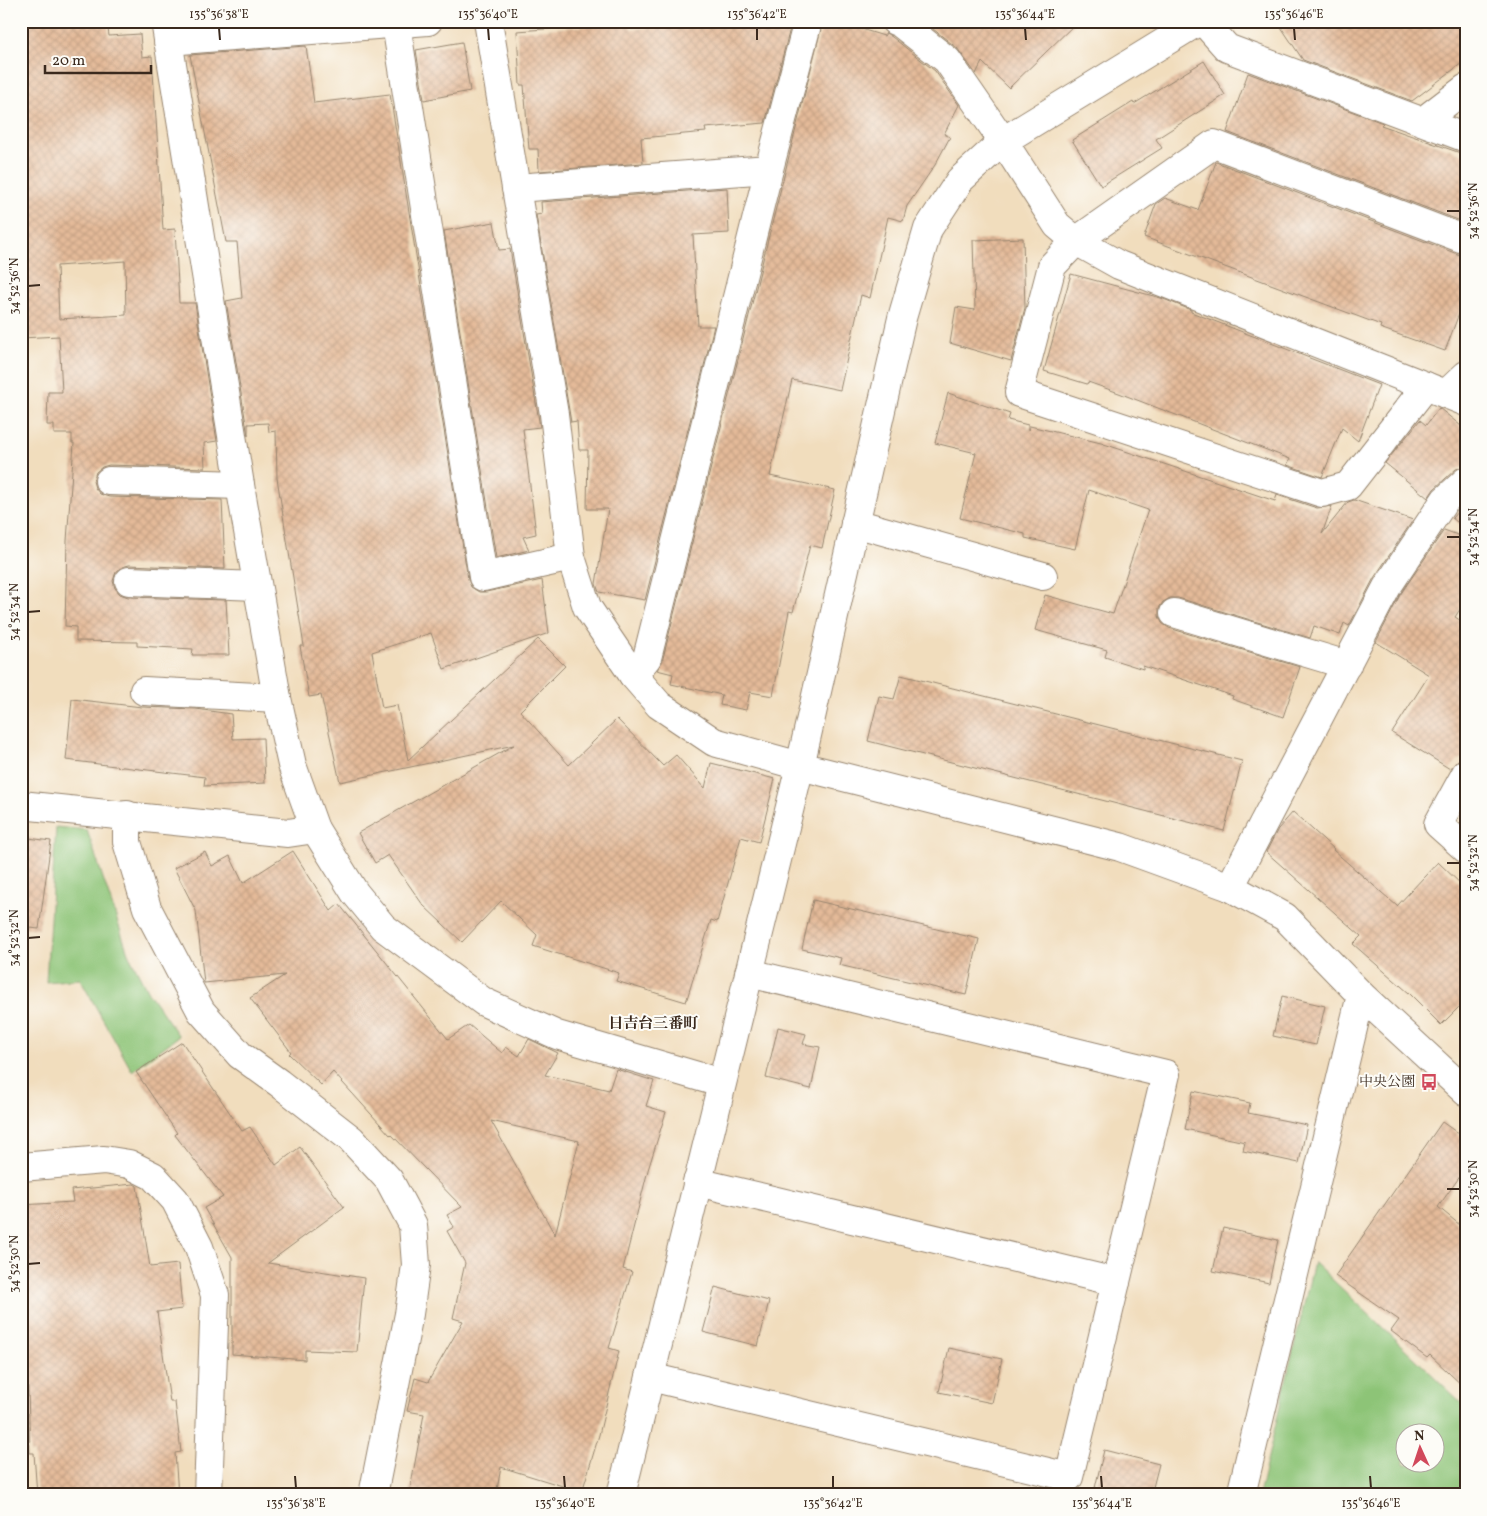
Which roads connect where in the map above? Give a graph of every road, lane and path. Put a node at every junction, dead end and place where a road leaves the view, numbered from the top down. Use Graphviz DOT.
graph roads {
  1 [pos="428,21"];
  2 [pos="488,21"];
  3 [pos="808,21"];
  4 [pos="895,21"];
  5 [pos="1203,21"];
  6 [pos="396,24"];
  7 [pos="327,25"];
  8 [pos="1181,26"];
  9 [pos="167,31"];
  10 [pos="1466,88"];
  11 [pos="1423,121"];
  12 [pos="1466,138"];
  13 [pos="1003,141"];
  14 [pos="769,168"];
  15 [pos="516,188"];
  16 [pos="1466,240"];
  17 [pos="1076,241"];
  18 [pos="1466,375"];
  19 [pos="1446,394"];
  20 [pos="109,481"];
  21 [pos="1466,481"];
  22 [pos="240,485"];
  23 [pos="855,523"];
  24 [pos="571,557"];
  25 [pos="1043,576"];
  26 [pos="128,581"];
  27 [pos="258,586"];
  28 [pos="1174,613"];
  29 [pos="1348,665"];
  30 [pos="633,675"];
  31 [pos="144,691"];
  32 [pos="277,698"];
  33 [pos="800,766"];
  34 [pos="1466,773"];
  35 [pos="21,806"];
  36 [pos="127,816"];
  37 [pos="315,828"];
  38 [pos="1466,849"];
  39 [pos="1230,887"];
  40 [pos="749,973"];
  41 [pos="1361,995"];
  42 [pos="721,1083"];
  43 [pos="1466,1092"];
  44 [pos="21,1167"];
  45 [pos="697,1182"];
  46 [pos="1116,1282"];
  47 [pos="650,1377"];
  48 [pos="208,1495"];
  49 [pos="373,1495"];
  50 [pos="622,1495"];
  51 [pos="1241,1495"];
  1 -- 6 [label="street"];
  2 -- 15 [label="street"];
  3 -- 14 [label="street"];
  4 -- 13 [label="street"];
  5 -- 11 [label="street"];
  6 -- 7 [label="street"];
  6 -- 24 [label="street"];
  7 -- 9 [label="street"];
  8 -- 13 [label="street"];
  9 -- 22 [label="street"];
  10 -- 11 [label="street"];
  11 -- 12 [label="street"];
  13 -- 17 [label="street"];
  13 -- 23 [label="street"];
  14 -- 15 [label="street"];
  14 -- 30 [label="street"];
  15 -- 24 [label="street"];
  16 -- 17 [label="street"];
  17 -- 19 [label="street"];
  17 -- 19 [label="street"];
  18 -- 19 [label="street"];
  20 -- 22 [label="street"];
  21 -- 29 [label="street"];
  22 -- 27 [label="street"];
  23 -- 25 [label="street"];
  23 -- 33 [label="street"];
  24 -- 30 [label="street"];
  26 -- 27 [label="street"];
  27 -- 32 [label="street"];
  28 -- 29 [label="street"];
  29 -- 39 [label="street"];
  30 -- 33 [label="street"];
  31 -- 32 [label="street"];
  32 -- 37 [label="street"];
  33 -- 39 [label="street"];
  33 -- 40 [label="street"];
  34 -- 38 [label="street"];
  35 -- 36 [label="street"];
  36 -- 37 [label="street"];
  36 -- 49 [label="street"];
  37 -- 42 [label="street"];
  39 -- 41 [label="street"];
  40 -- 42 [label="street"];
  40 -- 46 [label="street"];
  41 -- 43 [label="street"];
  41 -- 51 [label="street"];
  42 -- 45 [label="street"];
  44 -- 48 [label="street"];
  45 -- 46 [label="street"];
  45 -- 47 [label="street"];
  46 -- 47 [label="street"];
  47 -- 50 [label="street"];
}
